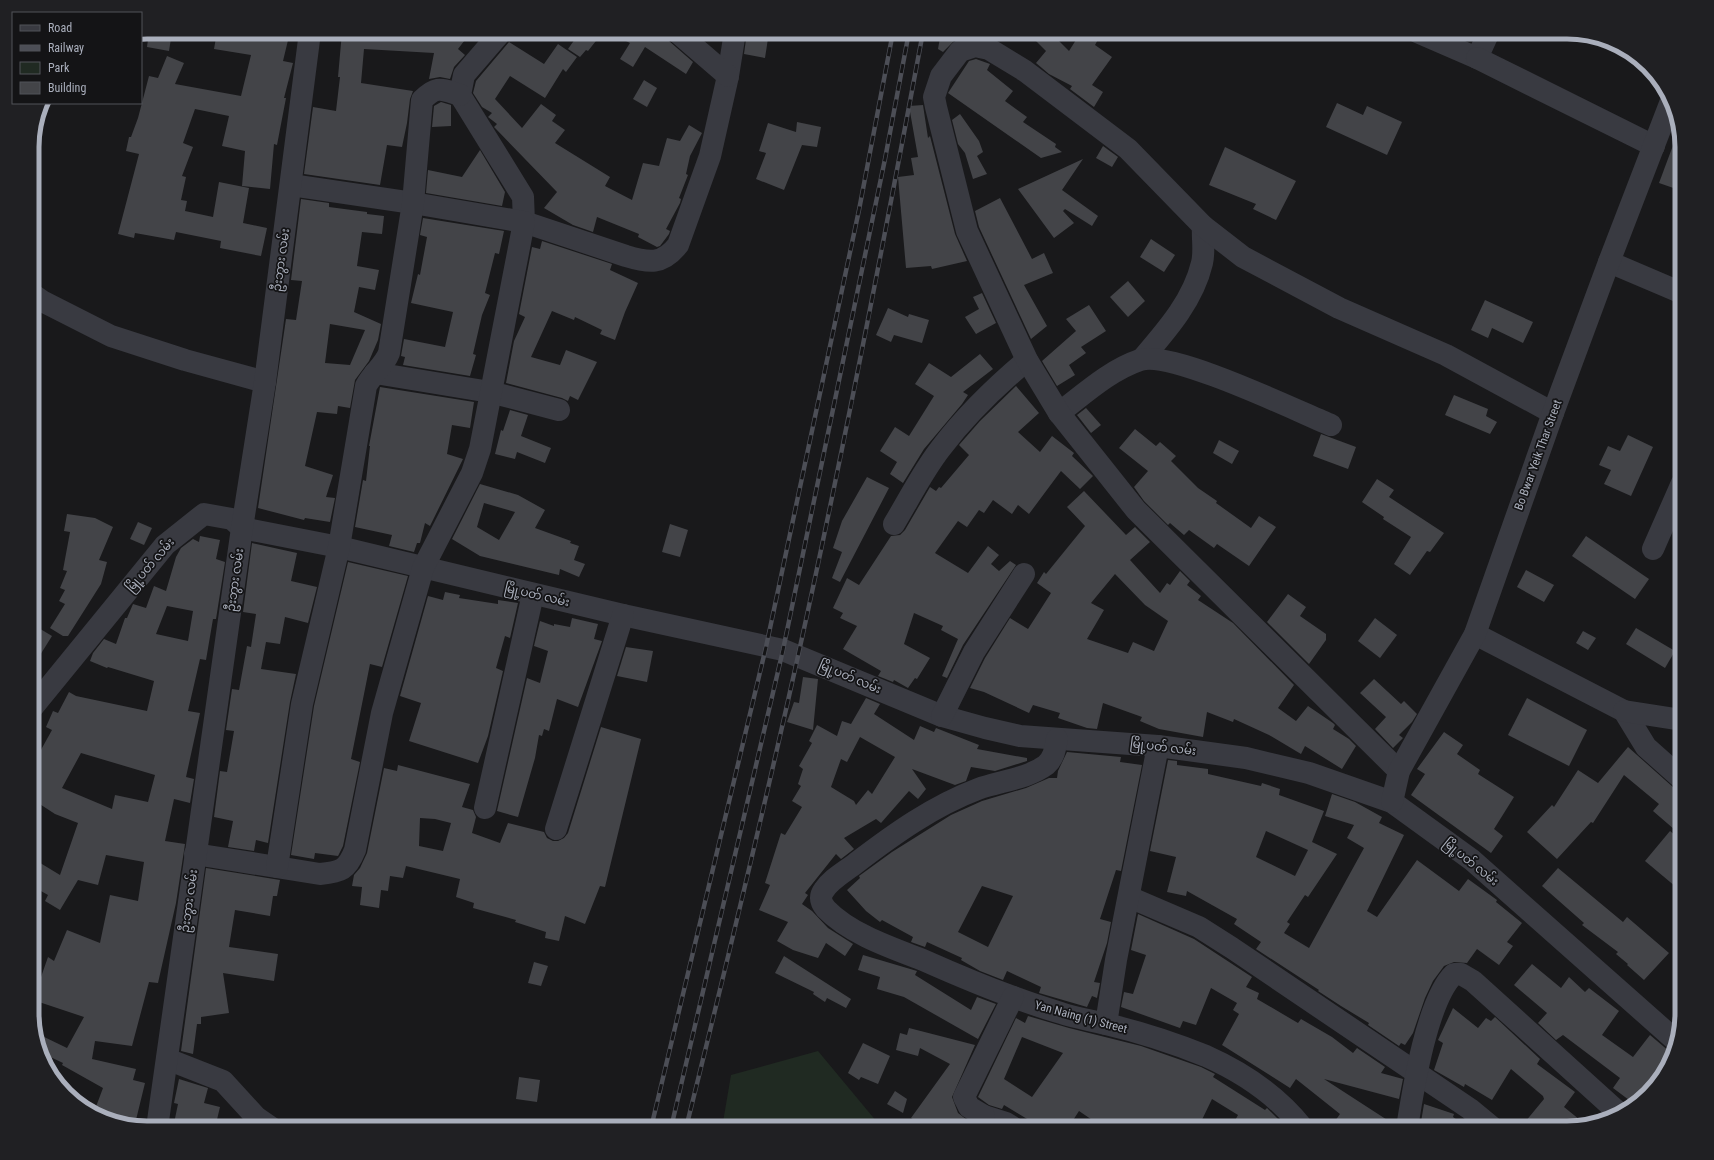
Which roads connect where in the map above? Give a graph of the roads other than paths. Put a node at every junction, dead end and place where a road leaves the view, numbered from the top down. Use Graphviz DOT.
graph roads {
  1 [pos="309,39"];
  2 [pos="495,39"];
  3 [pos="685,39"];
  4 [pos="734,39"];
  5 [pos="1433,39"];
  6 [pos="1486,39"];
  7 [pos="1477,58"];
  8 [pos="728,76"];
  9 [pos="460,95"];
  10 [pos="1668,109"];
  11 [pos="1654,146"];
  12 [pos="292,185"];
  13 [pos="413,203"];
  14 [pos="524,222"];
  15 [pos="1202,226"];
  16 [pos="1608,262"];
  17 [pos="1675,290"];
  18 [pos="39,299"];
  19 [pos="1027,360"];
  20 [pos="1142,360"];
  21 [pos="375,373"];
  22 [pos="265,382"];
  23 [pos="490,392"];
  24 [pos="559,410"];
  25 [pos="1059,413"];
  26 [pos="1552,413"];
  27 [pos="1331,425"];
  28 [pos="1675,499"];
  29 [pos="894,524"];
  30 [pos="242,528"];
  31 [pos="339,547"];
  32 [pos="1653,549"];
  33 [pos="424,568"];
  34 [pos="1024,574"];
  35 [pos="533,594"];
  36 [pos="623,615"];
  37 [pos="1475,634"];
  38 [pos="39,699"];
  39 [pos="1624,711"];
  40 [pos="942,716"];
  41 [pos="1675,719"];
  42 [pos="1057,739"];
  43 [pos="1158,746"];
  44 [pos="1399,771"];
  45 [pos="1675,772"];
  46 [pos="1392,802"];
  47 [pos="485,808"];
  48 [pos="556,829"];
  49 [pos="195,854"];
  50 [pos="277,867"];
  51 [pos="1129,897"];
  52 [pos="1013,997"];
  53 [pos="1106,1024"];
  54 [pos="1672,1037"];
  55 [pos="167,1059"];
  56 [pos="1416,1073"];
  57 [pos="1615,1110"];
  58 [pos="157,1121"];
  59 [pos="262,1121"];
  60 [pos="982,1121"];
  61 [pos="1297,1121"];
  62 [pos="1408,1121"];
  63 [pos="1485,1121"];
  1 -- 12 [label="street, ဦးဘွား လမ်း"];
  2 -- 9 [label="street"];
  3 -- 8 [label="street"];
  4 -- 8 [label="street"];
  5 -- 7 [label="street"];
  6 -- 7 [label="street"];
  7 -- 11 [label="street"];
  8 -- 14 [label="street"];
  9 -- 13 [label="street"];
  9 -- 14 [label="street"];
  10 -- 11 [label="street, Bo Bwar Yeik Thar Street"];
  11 -- 16 [label="street, Bo Bwar Yeik Thar Street"];
  12 -- 13 [label="street"];
  12 -- 22 [label="street, ဦးဘွား လမ်း"];
  13 -- 14 [label="street"];
  13 -- 21 [label="street"];
  14 -- 23 [label="street"];
  15 -- 19 [label="street"];
  15 -- 20 [label="street"];
  15 -- 26 [label="street"];
  16 -- 17 [label="street"];
  16 -- 26 [label="street, Bo Bwar Yeik Thar Street"];
  18 -- 22 [label="street"];
  19 -- 25 [label="street"];
  19 -- 29 [label="street"];
  20 -- 25 [label="street"];
  20 -- 27 [label="street"];
  21 -- 23 [label="street"];
  21 -- 31 [label="street"];
  22 -- 30 [label="street, ဦးဘွား လမ်း"];
  23 -- 24 [label="street"];
  23 -- 33 [label="street"];
  25 -- 44 [label="street"];
  26 -- 37 [label="street, Bo Bwar Yeik Thar Street"];
  28 -- 32 [label="street"];
  30 -- 31 [label="street, မြို့ပတ် လမ်း"];
  30 -- 38 [label="street, မြို့ပတ် လမ်း"];
  30 -- 49 [label="street, ဦးဘွား လမ်း"];
  31 -- 33 [label="street, မြို့ပတ် လမ်း"];
  31 -- 50 [label="street"];
  33 -- 35 [label="street, မြို့ပတ် လမ်း"];
  33 -- 50 [label="street"];
  34 -- 40 [label="street"];
  35 -- 36 [label="street, မြို့ပတ် လမ်း"];
  35 -- 47 [label="street"];
  36 -- 40 [label="street, မြို့ပတ် လမ်း"];
  36 -- 48 [label="street"];
  37 -- 39 [label="street"];
  37 -- 44 [label="street, Bo Bwar Yeik Thar Street"];
  39 -- 41 [label="street"];
  39 -- 45 [label="street"];
  40 -- 42 [label="street, မြို့ပတ် လမ်း"];
  42 -- 43 [label="street, မြို့ပတ် လမ်း"];
  42 -- 52 [label="street, Yan Naing (1) Street"];
  43 -- 46 [label="street, မြို့ပတ် လမ်း"];
  43 -- 51 [label="street"];
  44 -- 46 [label="street, Bo Bwar Yeik Thar Street"];
  46 -- 54 [label="street, မြို့ပတ် လမ်း"];
  49 -- 50 [label="street"];
  49 -- 55 [label="street, ဦးဘွား လမ်း"];
  51 -- 53 [label="street"];
  51 -- 56 [label="street"];
  52 -- 53 [label="street, Yan Naing (1) Street"];
  52 -- 60 [label="street"];
  53 -- 61 [label="street, Yan Naing (1) Street"];
  55 -- 58 [label="street, ဦးဘွား လမ်း"];
  55 -- 59 [label="street"];
  56 -- 57 [label="street"];
  56 -- 62 [label="street"];
  56 -- 63 [label="street"];
}
